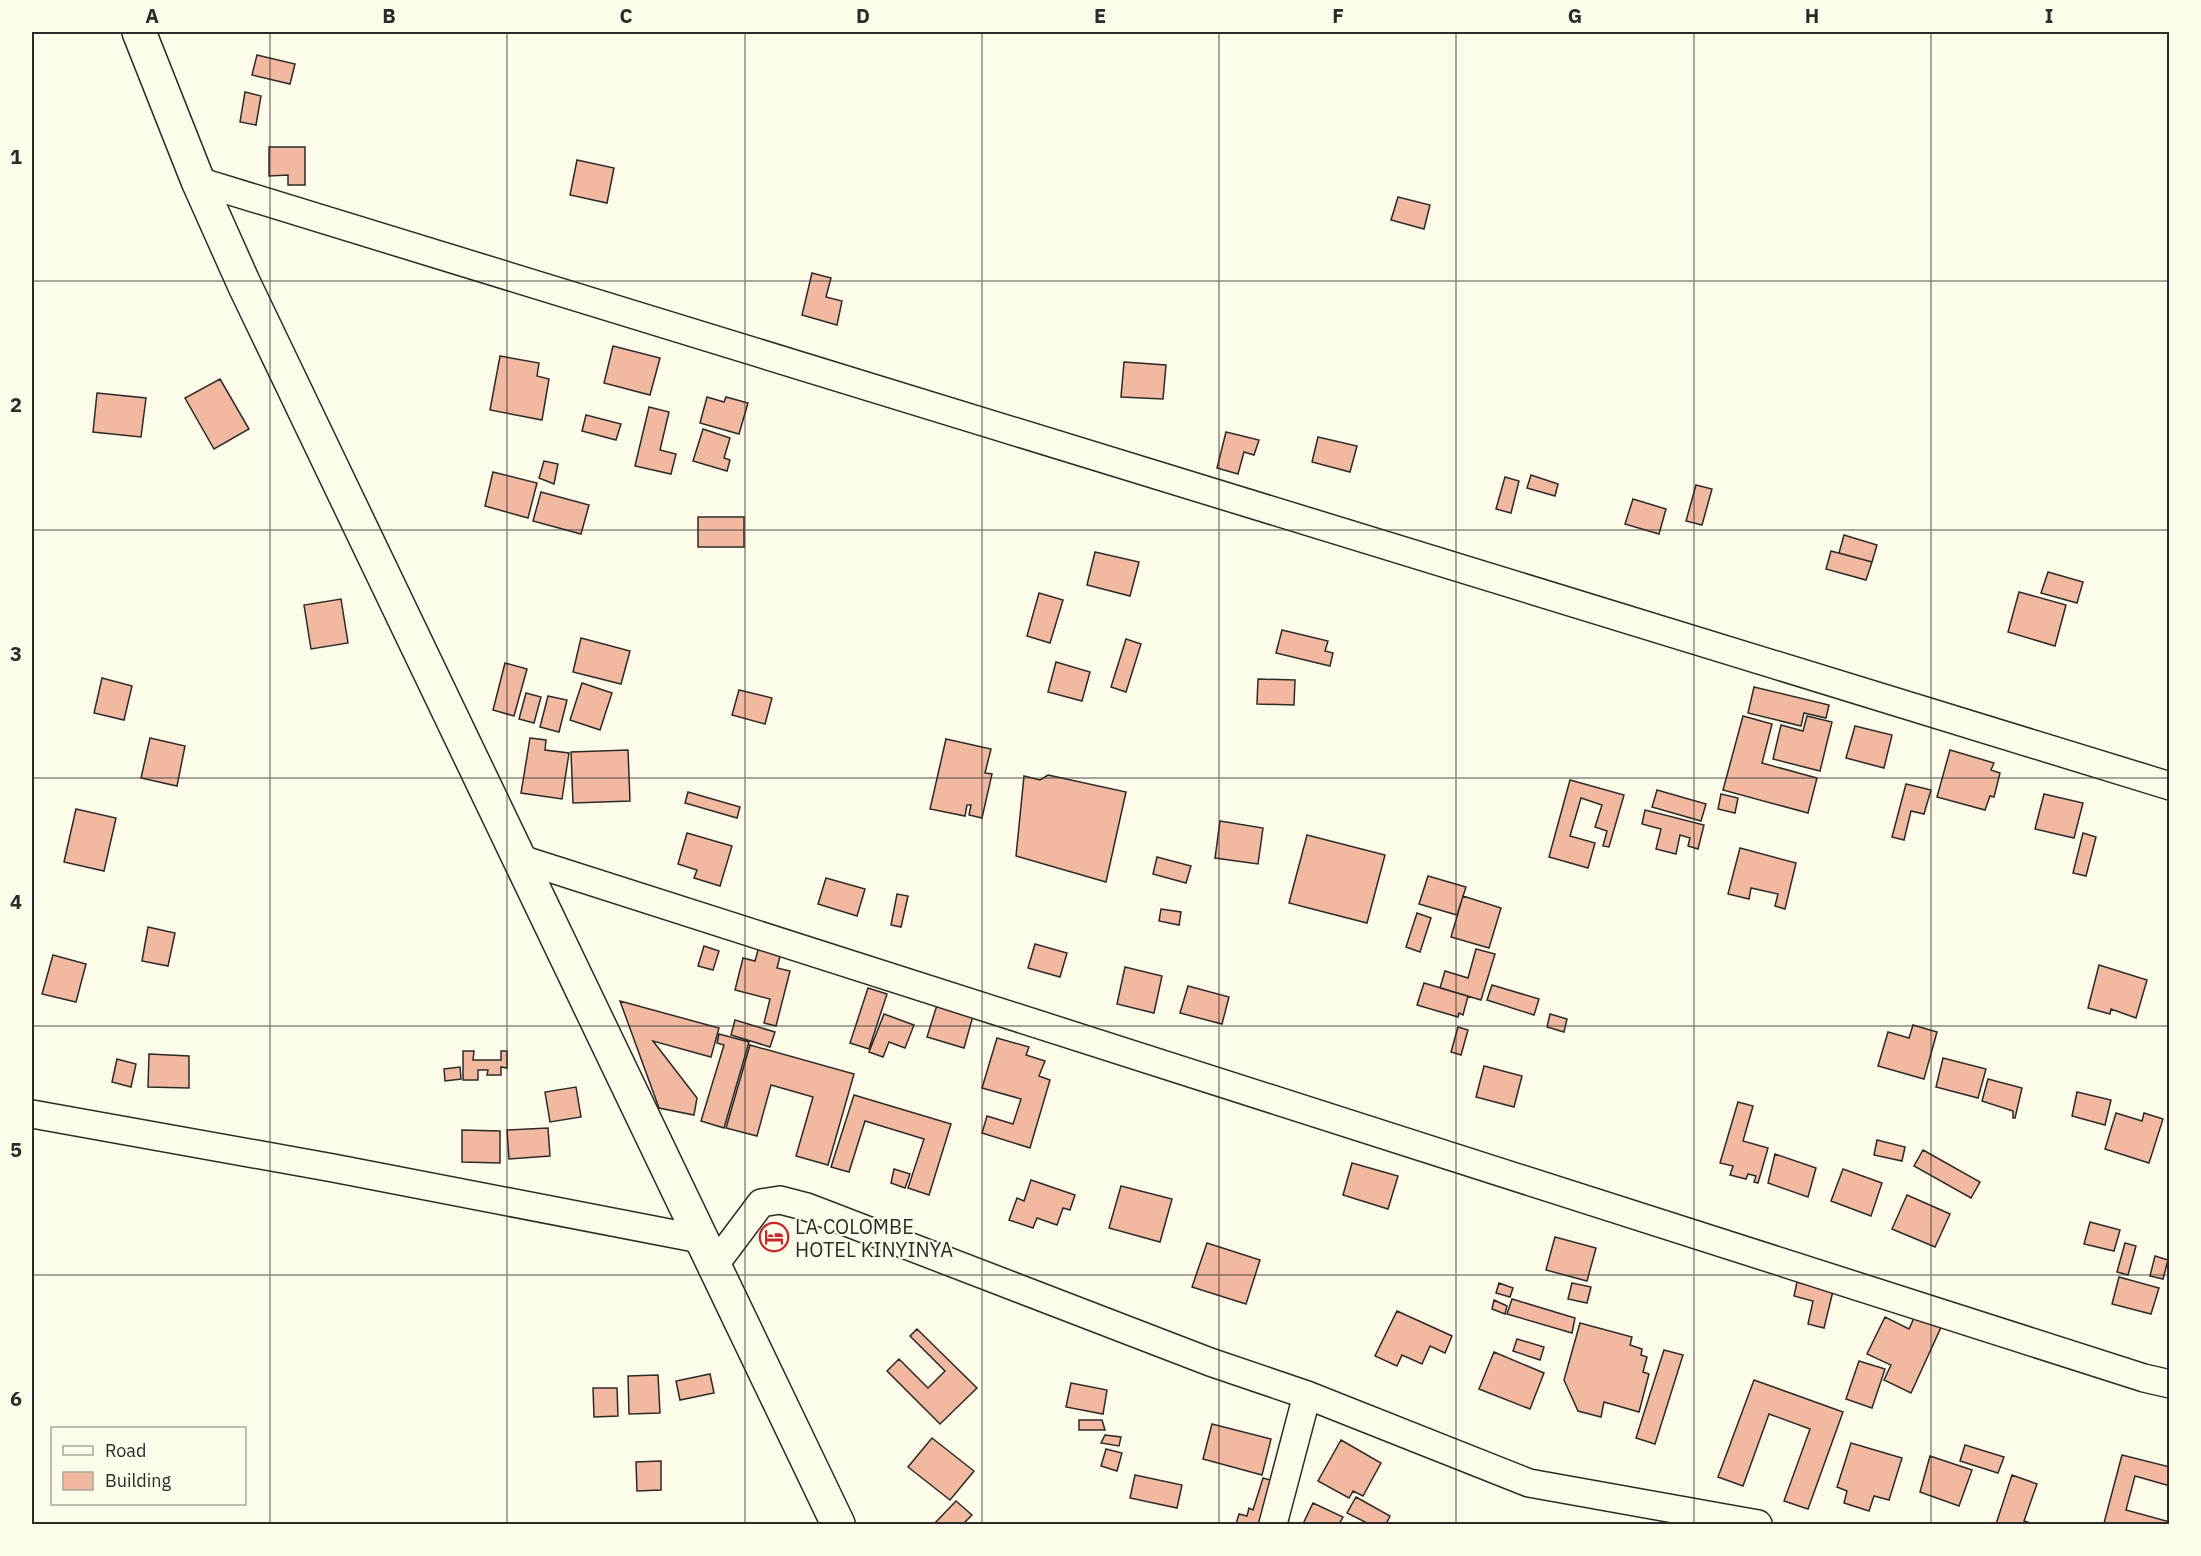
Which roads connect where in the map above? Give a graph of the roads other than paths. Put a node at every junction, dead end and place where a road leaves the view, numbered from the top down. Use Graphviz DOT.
graph roads {
  1 [pos="139,32"];
  2 [pos="198,181"];
  3 [pos="2169,786"];
  4 [pos="521,859"];
  5 [pos="32,1114"];
  6 [pos="707,1253"];
  7 [pos="2169,1384"];
  8 [pos="1307,1395"];
  9 [pos="838,1524"];
  10 [pos="1273,1524"];
  11 [pos="1758,1524"];
  1 -- 2 [label="main road"];
  2 -- 3 [label="street"];
  2 -- 4 [label="main road"];
  4 -- 6 [label="main road"];
  4 -- 7 [label="street"];
  5 -- 6 [label="street"];
  6 -- 8 [label="street"];
  6 -- 9 [label="main road"];
  8 -- 10 [label="street"];
  8 -- 11 [label="street"];
}
